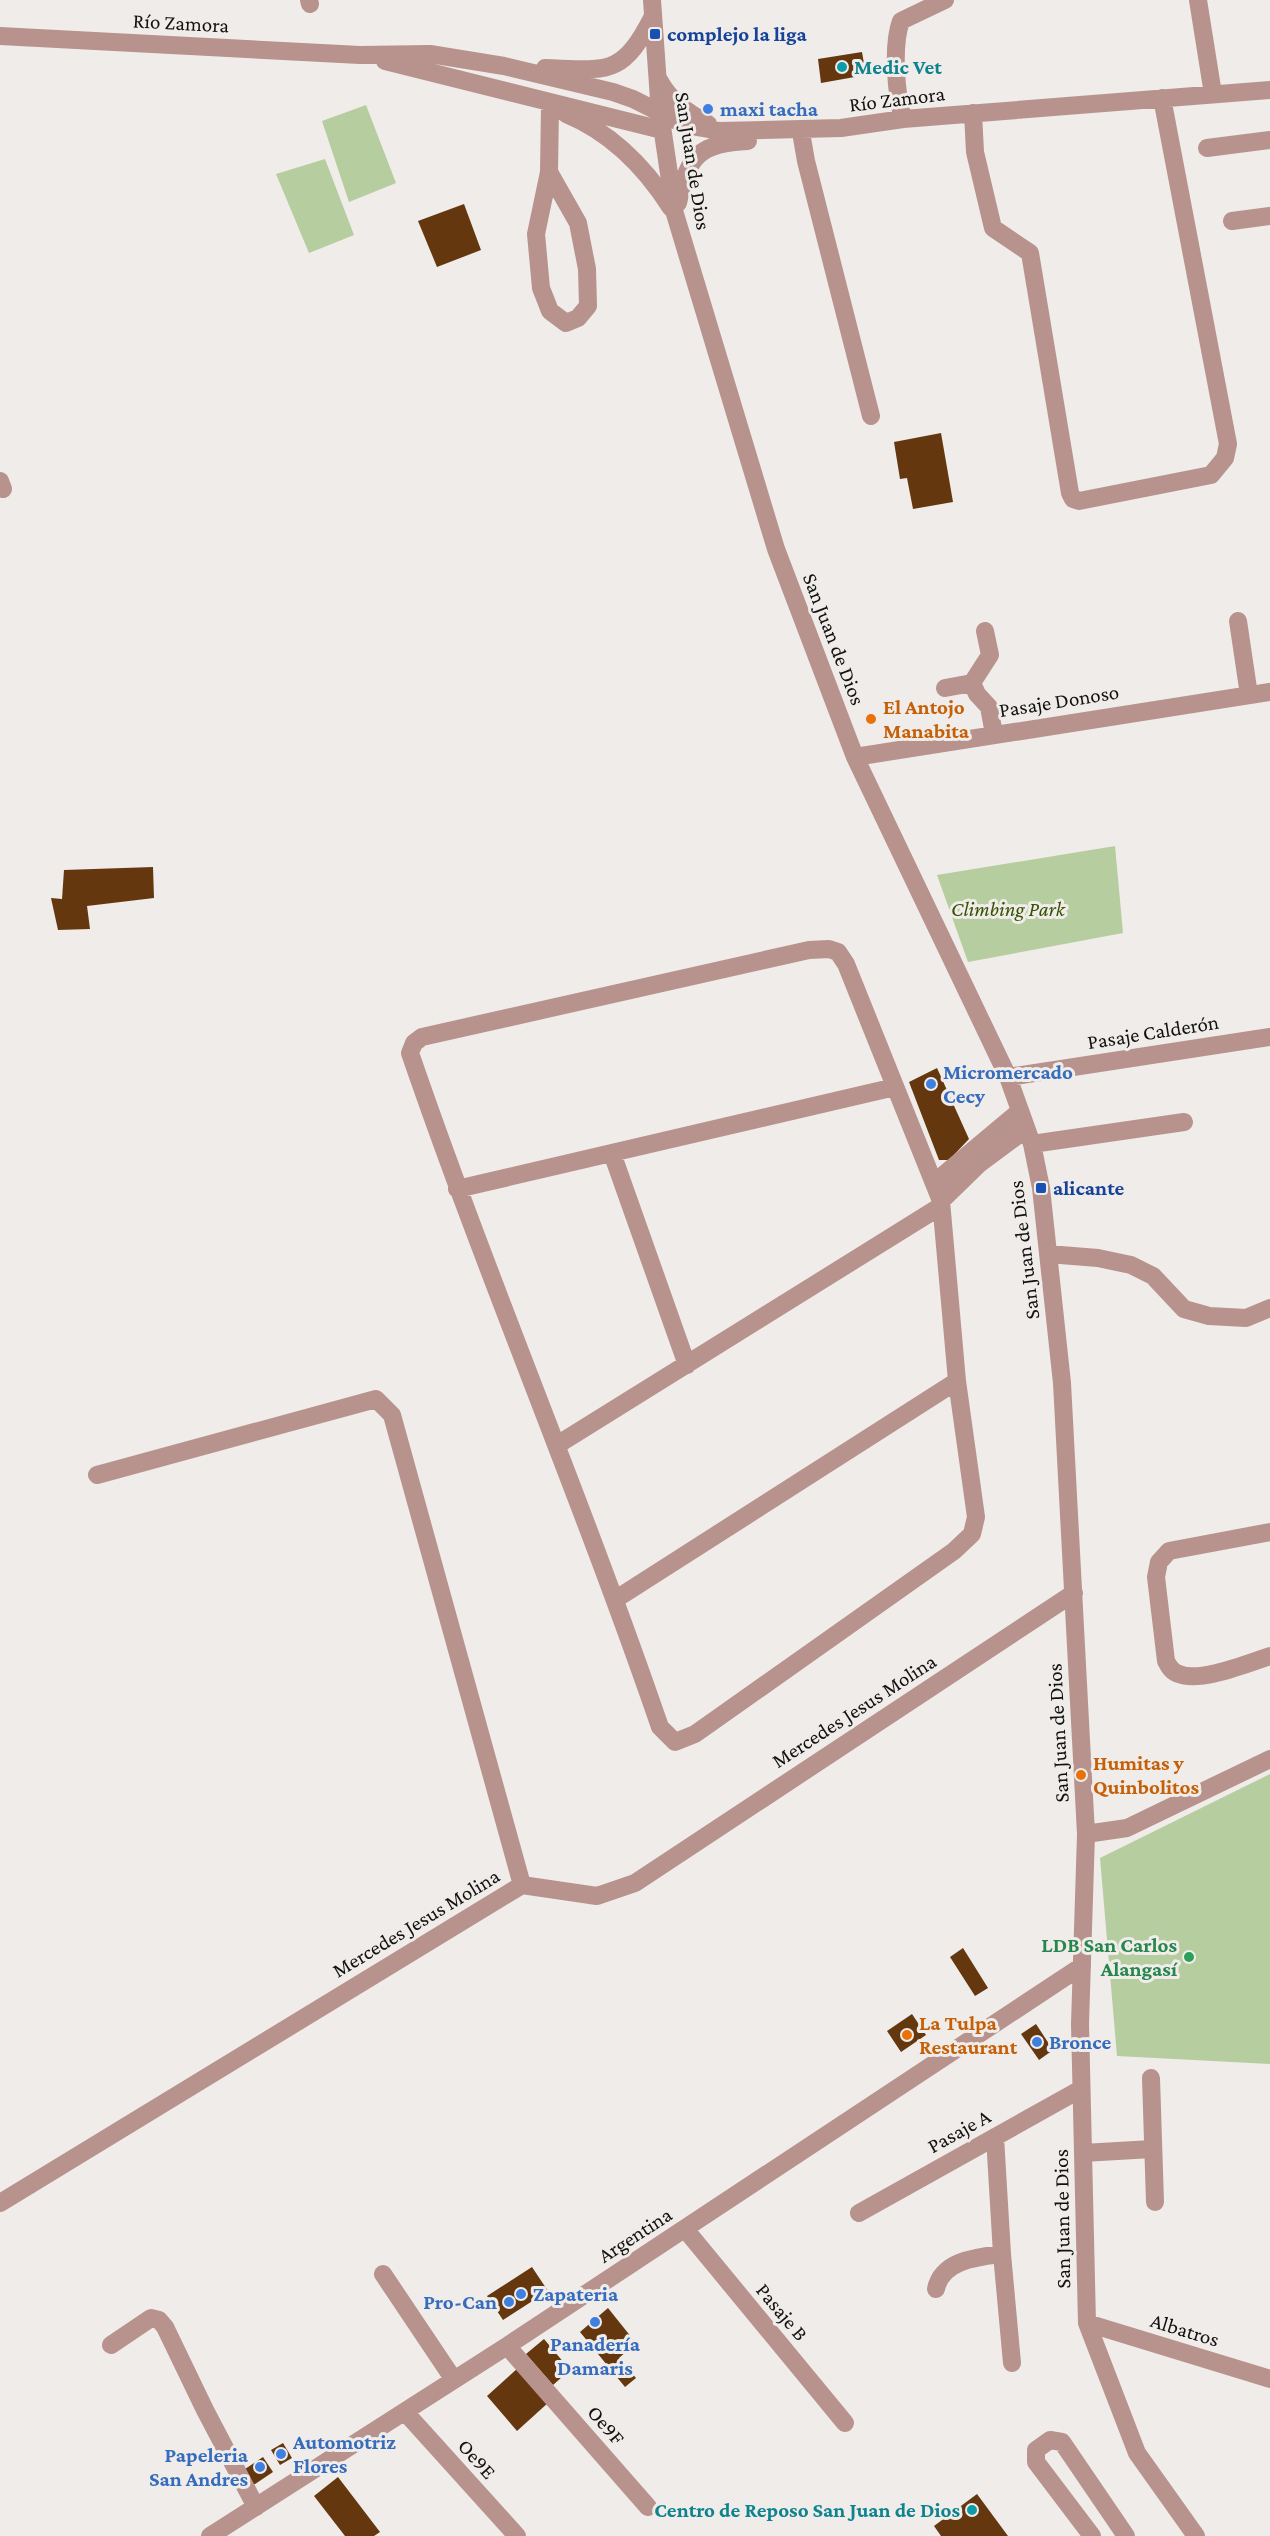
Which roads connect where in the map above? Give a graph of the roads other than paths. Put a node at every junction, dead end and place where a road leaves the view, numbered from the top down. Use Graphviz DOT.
graph roads {
  1 [pos="945,0"];
  2 [pos="1198,0"];
  3 [pos="653,8"];
  4 [pos="0,36"];
  5 [pos="360,55"];
  6 [pos="504,66"];
  7 [pos="657,76"];
  8 [pos="1270,90"];
  9 [pos="1213,94"];
  10 [pos="526,96"];
  11 [pos="1162,98"];
  12 [pos="550,107"];
  13 [pos="973,113"];
  14 [pos="903,119"];
  15 [pos="661,122"];
  16 [pos="841,128"];
  17 [pos="720,131"];
  18 [pos="802,138"];
  19 [pos="1270,140"];
  20 [pos="1207,148"];
  21 [pos="549,172"];
  22 [pos="675,214"];
  23 [pos="1270,216"];
  24 [pos="1232,220"];
  25 [pos="871,416"];
  26 [pos="1238,621"];
  27 [pos="985,631"];
  28 [pos="972,683"];
  29 [pos="945,688"];
  30 [pos="1270,692"];
  31 [pos="1249,695"];
  32 [pos="994,734"];
  33 [pos="855,757"];
  34 [pos="1270,1037"];
  35 [pos="1008,1077"];
  36 [pos="895,1087"];
  37 [pos="1020,1111"];
  38 [pos="1184,1122"];
  39 [pos="1029,1137"];
  40 [pos="612,1153"];
  41 [pos="934,1183"];
  42 [pos="457,1189"];
  43 [pos="941,1203"];
  44 [pos="1048,1254"];
  45 [pos="1270,1308"];
  46 [pos="687,1365"];
  47 [pos="957,1381"];
  48 [pos="557,1445"];
  49 [pos="97,1475"];
  50 [pos="1270,1532"];
  51 [pos="1074,1593"];
  52 [pos="616,1599"];
  53 [pos="1270,1656"];
  54 [pos="1270,1759"];
  55 [pos="1086,1834"];
  56 [pos="522,1885"];
  57 [pos="1082,1966"];
  58 [pos="1151,2078"];
  59 [pos="1081,2089"];
  60 [pos="995,2137"];
  61 [pos="1152,2149"];
  62 [pos="1083,2153"];
  63 [pos="1155,2202"];
  64 [pos="0,2203"];
  65 [pos="859,2213"];
  66 [pos="685,2229"];
  67 [pos="1002,2254"];
  68 [pos="383,2274"];
  69 [pos="936,2289"];
  70 [pos="1087,2323"];
  71 [pos="111,2344"];
  72 [pos="507,2346"];
  73 [pos="1012,2363"];
  74 [pos="1270,2379"];
  75 [pos="454,2380"];
  76 [pos="405,2412"];
  77 [pos="845,2423"];
  78 [pos="256,2507"];
  79 [pos="648,2507"];
  80 [pos="210,2536"];
  81 [pos="517,2536"];
  82 [pos="1092,2536"];
  83 [pos="1126,2536"];
  84 [pos="1196,2536"];
  1 -- 14 [label="street"];
  2 -- 9 [label="street"];
  3 -- 6 [label="street"];
  3 -- 7 [label="street, San Juan de Dios"];
  4 -- 5 [label="street, Río Zamora"];
  5 -- 6 [label="street, Río Zamora"];
  5 -- 10 [label="street, Río Zamora"];
  6 -- 15 [label="street, Río Zamora"];
  7 -- 15 [label="street, San Juan de Dios"];
  7 -- 17 [label="street"];
  8 -- 9 [label="street, Río Zamora"];
  9 -- 11 [label="street, Río Zamora"];
  10 -- 12 [label="street"];
  10 -- 15 [label="street, Río Zamora"];
  11 -- 13 [label="street, Río Zamora"];
  11 -- 13 [label="street"];
  12 -- 21 [label="street"];
  12 -- 22 [label="street"];
  13 -- 14 [label="street, Río Zamora"];
  14 -- 16 [label="street, Río Zamora"];
  15 -- 17 [label="street, Río Zamora"];
  15 -- 22 [label="street, San Juan de Dios"];
  16 -- 17 [label="street, Río Zamora"];
  16 -- 18 [label="street"];
  18 -- 22 [label="street"];
  18 -- 25 [label="street"];
  19 -- 20 [label="street"];
  21 -- 21 [label="street"];
  22 -- 33 [label="street, San Juan de Dios"];
  23 -- 24 [label="street"];
  26 -- 31 [label="street"];
  27 -- 28 [label="street"];
  28 -- 29 [label="street"];
  28 -- 32 [label="street"];
  30 -- 31 [label="street, Pasaje Donoso"];
  31 -- 32 [label="street, Pasaje Donoso"];
  32 -- 33 [label="street, Pasaje Donoso"];
  33 -- 35 [label="street, San Juan de Dios"];
  34 -- 35 [label="street, Pasaje Calderón"];
  35 -- 37 [label="street, San Juan de Dios"];
  36 -- 40 [label="street"];
  36 -- 41 [label="street"];
  36 -- 42 [label="street"];
  37 -- 39 [label="street, San Juan de Dios"];
  37 -- 41 [label="street"];
  38 -- 39 [label="street"];
  39 -- 43 [label="street"];
  39 -- 44 [label="street, San Juan de Dios"];
  40 -- 42 [label="street"];
  40 -- 46 [label="street"];
  41 -- 43 [label="street"];
  42 -- 48 [label="street"];
  43 -- 46 [label="street"];
  43 -- 47 [label="street"];
  44 -- 45 [label="street"];
  44 -- 51 [label="street, San Juan de Dios"];
  46 -- 48 [label="street"];
  47 -- 52 [label="street"];
  47 -- 52 [label="street"];
  48 -- 52 [label="street"];
  49 -- 56 [label="street"];
  50 -- 53 [label="street"];
  51 -- 55 [label="street, San Juan de Dios"];
  51 -- 56 [label="street, Mercedes Jesus Molina"];
  54 -- 55 [label="street"];
  55 -- 57 [label="street, San Juan de Dios"];
  56 -- 64 [label="street, Mercedes Jesus Molina"];
  57 -- 59 [label="street, San Juan de Dios"];
  57 -- 66 [label="street, Argentina"];
  58 -- 61 [label="street"];
  59 -- 60 [label="street, Pasaje A"];
  59 -- 62 [label="street, San Juan de Dios"];
  60 -- 65 [label="street, Pasaje A"];
  60 -- 67 [label="street"];
  61 -- 62 [label="street"];
  61 -- 63 [label="street"];
  62 -- 70 [label="street, San Juan de Dios"];
  66 -- 72 [label="street, Argentina"];
  66 -- 77 [label="street, Pasaje B"];
  67 -- 69 [label="street"];
  67 -- 73 [label="street"];
  68 -- 75 [label="street"];
  70 -- 74 [label="street, Albatros"];
  70 -- 84 [label="street, San Juan de Dios"];
  71 -- 78 [label="street"];
  72 -- 75 [label="street, Argentina"];
  72 -- 79 [label="street, Oe9F"];
  75 -- 76 [label="street, Argentina"];
  76 -- 78 [label="street, Argentina"];
  76 -- 81 [label="street, Oe9E"];
  78 -- 80 [label="street, Argentina"];
  82 -- 83 [label="street"];
}
